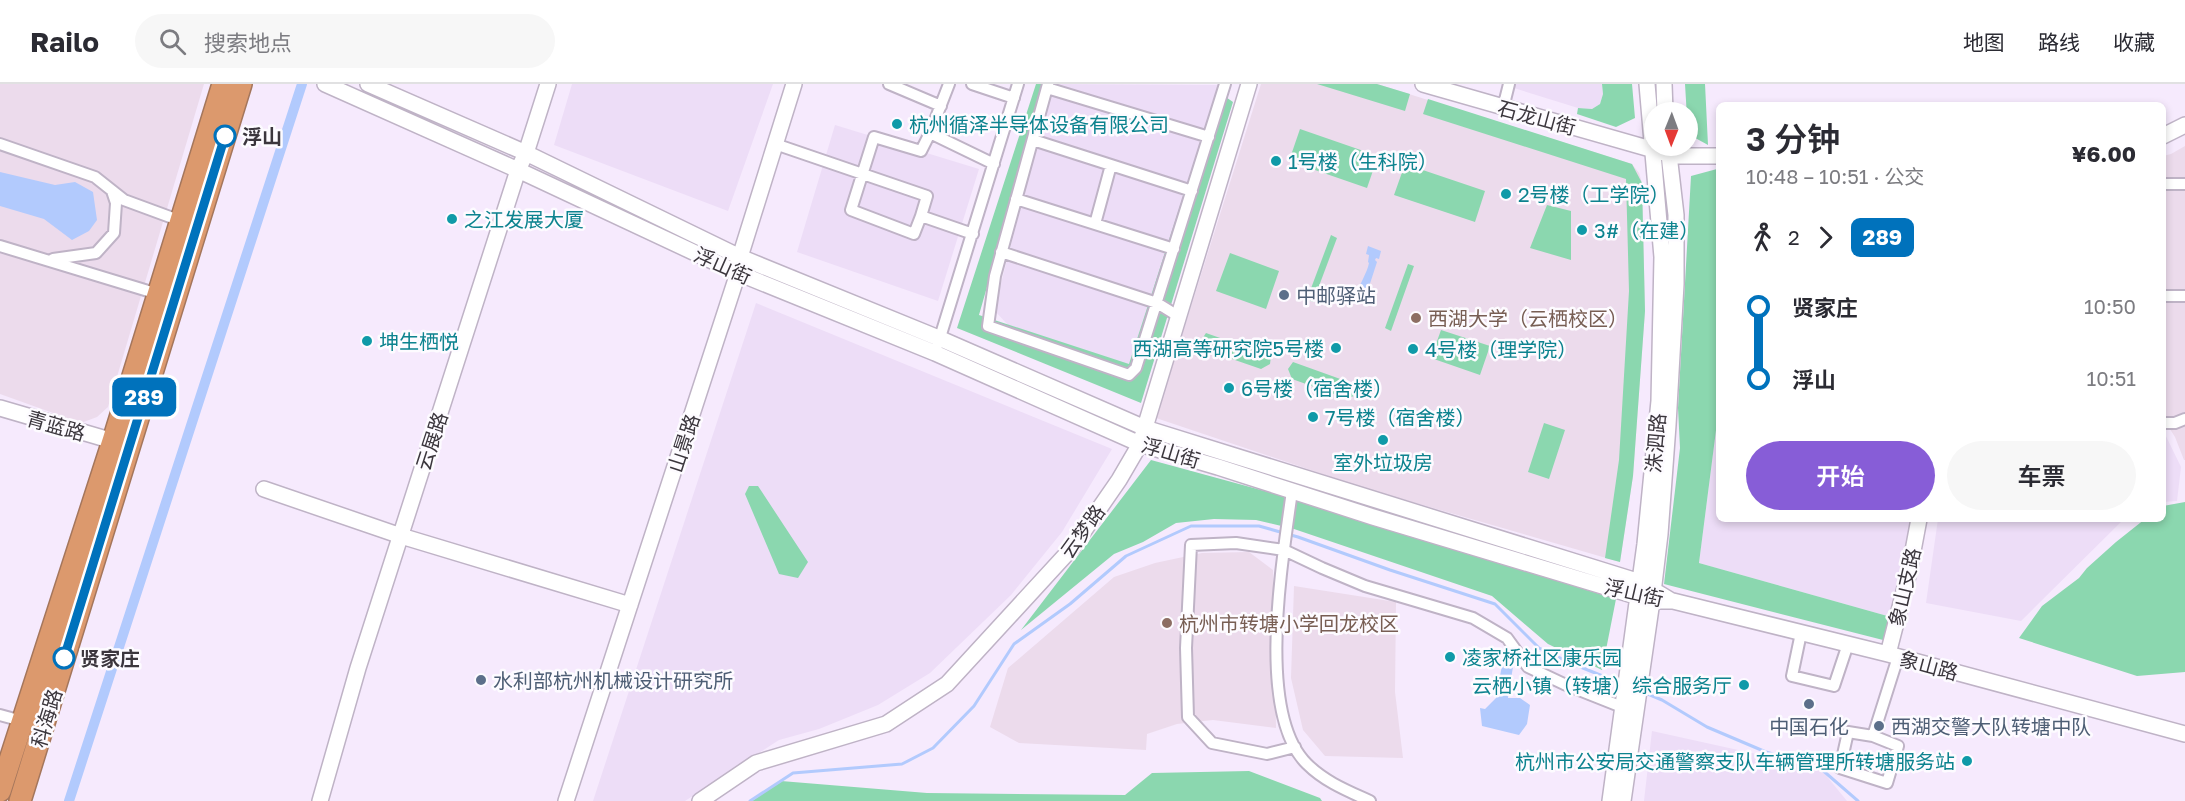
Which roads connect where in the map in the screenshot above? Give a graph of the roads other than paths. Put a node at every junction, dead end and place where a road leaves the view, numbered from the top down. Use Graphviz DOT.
graph roads {
  1 [pos="223,84"];
  2 [pos="241,84"];
  3 [pos="325,84"];
  4 [pos="368,84"];
  5 [pos="548,84"];
  6 [pos="795,84"];
  7 [pos="889,84"];
  8 [pos="949,84"];
  9 [pos="972,84"];
  10 [pos="1018,84"];
  11 [pos="1225,84"];
  12 [pos="1249,84"];
  13 [pos="1423,84"];
  14 [pos="1509,84"];
  15 [pos="1647,84"];
  16 [pos="1664,84"];
  17 [pos="1048,86"];
  18 [pos="1014,98"];
  19 [pos="1648,102"];
  20 [pos="1665,102"];
  21 [pos="941,106"];
  22 [pos="1503,108"];
  23 [pos="2185,125"];
  24 [pos="930,133"];
  25 [pos="2166,134"];
  26 [pos="1209,137"];
  27 [pos="1033,140"];
  28 [pos="0,144"];
  29 [pos="776,144"];
  30 [pos="1644,146"];
  31 [pos="526,153"];
  32 [pos="1652,156"];
  33 [pos="1670,156"];
  34 [pos="1698,156"];
  35 [pos="1716,156"];
  36 [pos="994,164"];
  37 [pos="1111,165"];
  38 [pos="518,170"];
  39 [pos="861,174"];
  40 [pos="2166,184"];
  41 [pos="2185,184"];
  42 [pos="111,190"];
  43 [pos="1192,191"];
  44 [pos="1016,199"];
  45 [pos="921,216"];
  46 [pos="181,221"];
  47 [pos="1095,224"];
  48 [pos="973,234"];
  49 [pos="0,246"];
  50 [pos="1173,249"];
  51 [pos="1001,252"];
  52 [pos="740,257"];
  53 [pos="49,260"];
  54 [pos="738,273"];
  55 [pos="158,294"];
  56 [pos="2166,296"];
  57 [pos="2185,296"];
  58 [pos="1157,303"];
  59 [pos="1178,316"];
  60 [pos="941,339"];
  61 [pos="935,353"];
  62 [pos="0,408"];
  63 [pos="2185,419"];
  64 [pos="2166,423"];
  65 [pos="1145,428"];
  66 [pos="112,441"];
  67 [pos="1140,444"];
  68 [pos="264,489"];
  69 [pos="1292,491"];
  70 [pos="1918,522"];
  71 [pos="401,536"];
  72 [pos="1285,545"];
  73 [pos="1646,592"];
  74 [pos="1673,602"];
  75 [pos="630,605"];
  76 [pos="1801,633"];
  77 [pos="1848,644"];
  78 [pos="1893,656"];
  79 [pos="1632,687"];
  80 [pos="1622,706"];
  81 [pos="0,715"];
  82 [pos="22,721"];
  83 [pos="2185,734"];
  84 [pos="1873,736"];
  85 [pos="1295,747"];
  86 [pos="0,790"];
  87 [pos="20,801"];
  88 [pos="320,801"];
  89 [pos="566,801"];
  90 [pos="700,801"];
  91 [pos="1370,801"];
  92 [pos="1610,801"];
  93 [pos="1623,801"];
  1 -- 46 [label="highway, 科海路"];
  2 -- 87 [label="highway, 科海路"];
  3 -- 38 [label="main road, 浮山街"];
  4 -- 31 [label="main road, 浮山街"];
  5 -- 31 [label="main road, 云展路"];
  6 -- 29 [label="main road, 山景路"];
  7 -- 21 [label="street"];
  8 -- 21 [label="street"];
  9 -- 18 [label="street"];
  10 -- 18 [label="street"];
  11 -- 26 [label="street"];
  12 -- 59 [label="main road, 云梦路"];
  13 -- 22 [label="main road, 石龙山街"];
  14 -- 22 [label="street"];
  15 -- 19 [label="main road, 洙泗路"];
  16 -- 20 [label="main road"];
  17 -- 26 [label="street"];
  17 -- 27 [label="street"];
  18 -- 36 [label="street"];
  21 -- 24 [label="street"];
  22 -- 30 [label="main road, 石龙山街"];
  23 -- 25 [label="main road"];
  24 -- 36 [label="street"];
  24 -- 39 [label="street"];
  26 -- 43 [label="street"];
  27 -- 37 [label="street"];
  27 -- 44 [label="street"];
  28 -- 42 [label="street"];
  29 -- 39 [label="street"];
  29 -- 52 [label="main road, 山景路"];
  31 -- 38 [label="main road, 云展路"];
  31 -- 52 [label="main road, 浮山街"];
  32 -- 73 [label="main road, 洙泗路"];
  33 -- 73 [label="main road, 洙泗路"];
  34 -- 35 [label="main road"];
  36 -- 48 [label="street"];
  37 -- 43 [label="street"];
  37 -- 47 [label="street"];
  38 -- 54 [label="main road, 浮山街"];
  38 -- 71 [label="main road, 云展路"];
  39 -- 45 [label="street"];
  39 -- 45 [label="street"];
  40 -- 41 [label="street"];
  42 -- 46 [label="street"];
  42 -- 53 [label="street"];
  43 -- 50 [label="street"];
  44 -- 47 [label="street"];
  44 -- 51 [label="street"];
  45 -- 48 [label="street"];
  46 -- 55 [label="highway, 科海路"];
  47 -- 50 [label="street"];
  48 -- 60 [label="street"];
  49 -- 53 [label="street"];
  50 -- 58 [label="street"];
  51 -- 58 [label="street"];
  51 -- 58 [label="street"];
  52 -- 54 [label="main road, 山景路"];
  52 -- 60 [label="main road, 浮山街"];
  53 -- 55 [label="street"];
  54 -- 61 [label="main road, 浮山街"];
  54 -- 75 [label="main road, 山景路"];
  55 -- 66 [label="highway, 科海路"];
  56 -- 57 [label="street"];
  58 -- 59 [label="street"];
  59 -- 65 [label="main road, 云梦路"];
  60 -- 61 [label="street"];
  60 -- 65 [label="main road, 浮山街"];
  61 -- 67 [label="main road, 浮山街"];
  62 -- 66 [label="main road, 青蓝路"];
  63 -- 64 [label="street"];
  65 -- 67 [label="main road, 云梦路"];
  65 -- 73 [label="main road, 浮山街"];
  66 -- 82 [label="highway, 科海路"];
  67 -- 69 [label="main road, 浮山街"];
  67 -- 90 [label="main road, 云梦路"];
  68 -- 71 [label="main road"];
  69 -- 72 [label="street"];
  69 -- 73 [label="main road, 浮山街"];
  70 -- 78 [label="main road, 象山支路"];
  71 -- 75 [label="main road"];
  71 -- 88 [label="main road, 云展路"];
  72 -- 80 [label="street"];
  72 -- 85 [label="street"];
  72 -- 85 [label="street"];
  73 -- 74 [label="main road, 浮山街"];
  73 -- 79 [label="main road, 洙泗路"];
  74 -- 76 [label="main road, 象山路"];
  75 -- 89 [label="main road, 山景路"];
  76 -- 77 [label="main road, 象山路"];
  76 -- 77 [label="street"];
  77 -- 78 [label="main road, 象山路"];
  78 -- 83 [label="main road, 象山路"];
  78 -- 84 [label="street"];
  79 -- 80 [label="main road, 洙泗路"];
  79 -- 93 [label="main road, 洙泗路"];
  80 -- 92 [label="main road, 洙泗路"];
  81 -- 82 [label="street"];
  82 -- 86 [label="highway, 科海路"];
  84 -- 84 [label="street"];
  85 -- 91 [label="street"];
}
